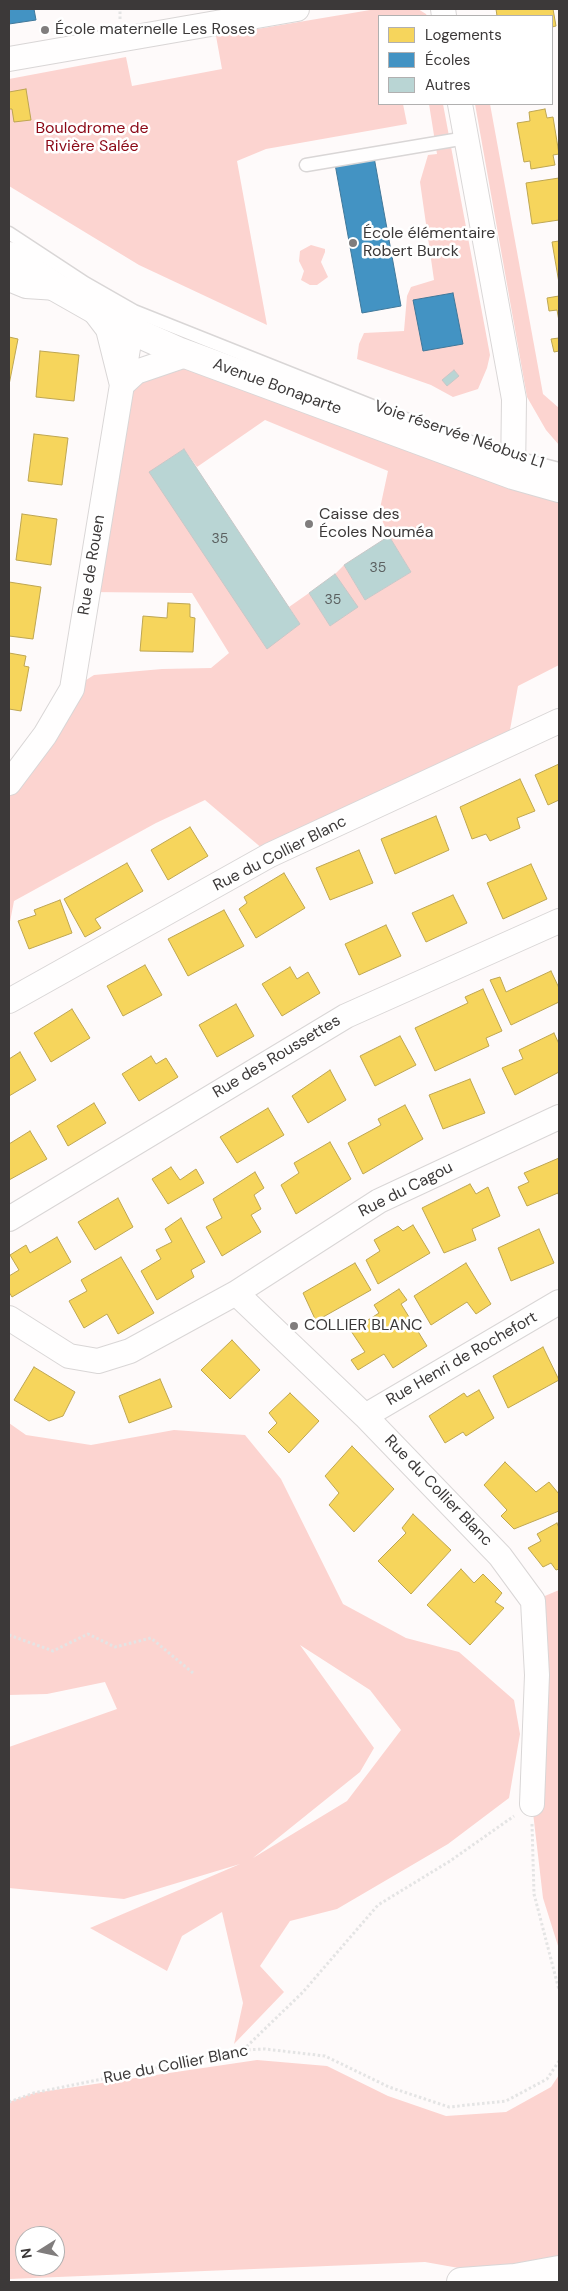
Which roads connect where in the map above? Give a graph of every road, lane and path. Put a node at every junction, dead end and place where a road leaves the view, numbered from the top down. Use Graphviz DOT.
graph roads {
  1 [pos="297,9"];
  2 [pos="231,14"];
  3 [pos="9,59"];
  4 [pos="460,105"];
  5 [pos="466,138"];
  6 [pos="306,166"];
  7 [pos="9,233"];
  8 [pos="9,256"];
  9 [pos="9,279"];
  10 [pos="57,288"];
  11 [pos="92,308"];
  12 [pos="131,330"];
  13 [pos="186,355"];
  14 [pos="122,385"];
  15 [pos="513,466"];
  16 [pos="559,469"];
  17 [pos="559,488"];
  18 [pos="559,721"];
  19 [pos="9,783"];
  20 [pos="559,921"];
  21 [pos="9,1001"];
  22 [pos="559,1117"];
  23 [pos="9,1220"];
  24 [pos="236,1293"];
  25 [pos="559,1302"];
  26 [pos="9,1318"];
  27 [pos="365,1416"];
  28 [pos="9,1635"];
  29 [pos="193,1673"];
  30 [pos="532,1804"];
  31 [pos="559,1990"];
  32 [pos="243,2050"];
  33 [pos="559,2061"];
  34 [pos="9,2102"];
  35 [pos="559,2270"];
  36 [pos="461,2282"];
  1 -- 2 [label="street"];
  2 -- 3 [label="street"];
  4 -- 5 [label="street"];
  5 -- 6 [label="lane"];
  5 -- 15 [label="street"];
  7 -- 15 [label="lane, Voie réservée Néobus L1"];
  8 -- 10 [label="main road, Avenue Bonaparte"];
  9 -- 10 [label="street"];
  10 -- 11 [label="main road, Avenue Bonaparte"];
  11 -- 12 [label="main road, Avenue Bonaparte"];
  11 -- 14 [label="street"];
  12 -- 13 [label="main road, Avenue Bonaparte"];
  12 -- 14 [label="street, Rue de Rouen"];
  13 -- 14 [label="street"];
  13 -- 15 [label="main road, Avenue Bonaparte"];
  14 -- 19 [label="street, Rue de Rouen"];
  15 -- 16 [label="lane, Voie réservée Néobus L1"];
  15 -- 17 [label="main road, Avenue Bonaparte"];
  18 -- 21 [label="street, Rue du Collier Blanc"];
  20 -- 23 [label="street, Rue des Roussettes"];
  22 -- 24 [label="street, Rue du Cagou"];
  24 -- 26 [label="street"];
  24 -- 27 [label="street, Rue du Collier Blanc"];
  25 -- 27 [label="street, Rue Henri de Rochefort"];
  27 -- 30 [label="street, Rue du Collier Blanc"];
  28 -- 29 [label="path"];
  30 -- 31 [label="path"];
  30 -- 32 [label="path"];
  32 -- 33 [label="path, Rue du Collier Blanc"];
  32 -- 34 [label="path, Rue du Collier Blanc"];
  35 -- 36 [label="main road"];
}
